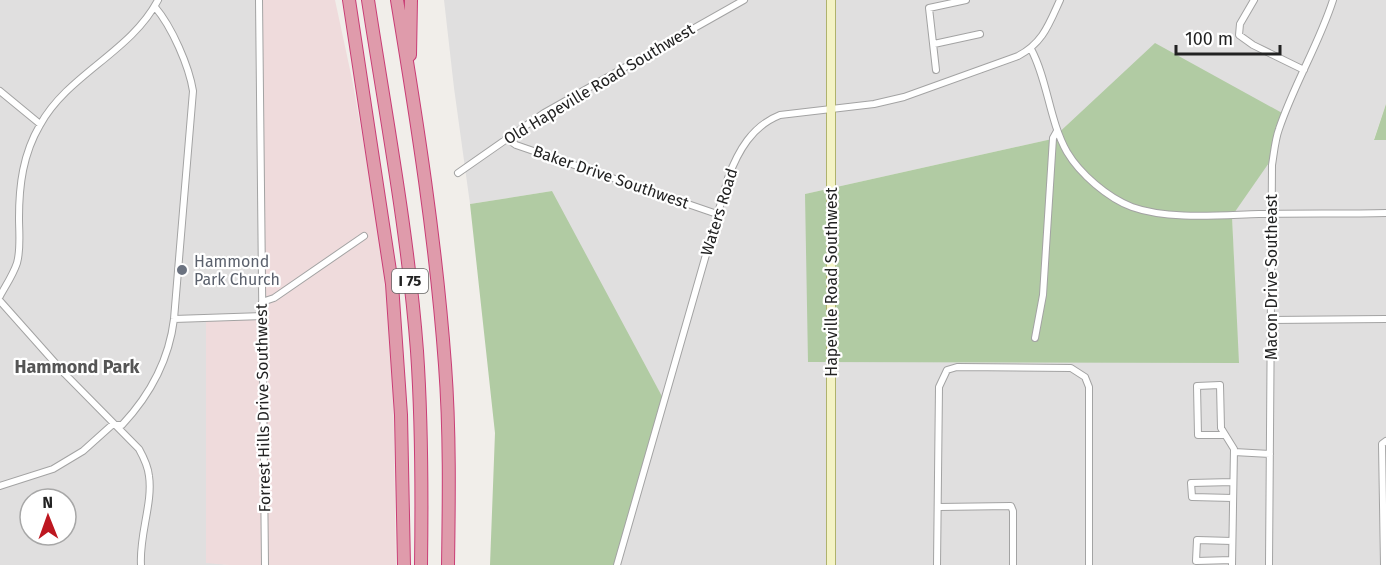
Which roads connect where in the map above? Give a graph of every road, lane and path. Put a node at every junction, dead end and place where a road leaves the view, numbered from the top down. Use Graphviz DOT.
graph roads {
  1 [pos="158,0"];
  2 [pos="259,0"];
  3 [pos="341,0"];
  4 [pos="349,0"];
  5 [pos="368,0"];
  6 [pos="397,0"];
  7 [pos="411,0"];
  8 [pos="744,0"];
  9 [pos="831,0"];
  10 [pos="966,0"];
  11 [pos="1060,0"];
  12 [pos="1254,0"];
  13 [pos="1333,0"];
  14 [pos="154,8"];
  15 [pos="980,34"];
  16 [pos="933,44"];
  17 [pos="1030,50"];
  18 [pos="936,70"];
  19 [pos="1304,70"];
  20 [pos="409,71"];
  21 [pos="0,92"];
  22 [pos="831,108"];
  23 [pos="40,124"];
  24 [pos="1057,131"];
  25 [pos="507,138"];
  26 [pos="371,141"];
  27 [pos="458,173"];
  28 [pos="1386,213"];
  29 [pos="717,214"];
  30 [pos="1271,214"];
  31 [pos="364,236"];
  32 [pos="0,296"];
  33 [pos="0,301"];
  34 [pos="262,302"];
  35 [pos="262,316"];
  36 [pos="174,319"];
  37 [pos="1386,319"];
  38 [pos="1270,320"];
  39 [pos="1035,338"];
  40 [pos="117,425"];
  41 [pos="1225,435"];
  42 [pos="1386,441"];
  43 [pos="1234,452"];
  44 [pos="1270,454"];
  45 [pos="1233,482"];
  46 [pos="0,486"];
  47 [pos="1233,498"];
  48 [pos="939,507"];
  49 [pos="1232,540"];
  50 [pos="1232,563"];
  51 [pos="141,565"];
  52 [pos="266,565"];
  53 [pos="404,565"];
  54 [pos="421,565"];
  55 [pos="448,565"];
  56 [pos="617,565"];
  57 [pos="831,565"];
  58 [pos="937,565"];
  59 [pos="1013,565"];
  60 [pos="1089,565"];
  61 [pos="1269,565"];
  62 [pos="1384,565"];
  1 -- 14 [label="street"];
  2 -- 34 [label="street, Forrest Hills Drive Southwest"];
  3 -- 26 [label="highway"];
  4 -- 26 [label="highway"];
  5 -- 54 [label="highway, I 75"];
  6 -- 20 [label="highway, I 75"];
  7 -- 20 [label="highway"];
  8 -- 25 [label="street, Old Hapeville Road Southwest"];
  9 -- 22 [label="street, Hapeville Road Southwest"];
  10 -- 16 [label="street"];
  11 -- 17 [label="street"];
  12 -- 19 [label="street"];
  13 -- 19 [label="street, Macon Drive Southeast"];
  14 -- 23 [label="street"];
  14 -- 36 [label="street"];
  15 -- 16 [label="street"];
  16 -- 18 [label="street"];
  17 -- 22 [label="street, Waters Road"];
  17 -- 24 [label="street"];
  19 -- 30 [label="street, Macon Drive Southeast"];
  20 -- 55 [label="highway, I 75"];
  21 -- 23 [label="street"];
  22 -- 29 [label="street, Waters Road"];
  22 -- 57 [label="street, Hapeville Road Southwest"];
  23 -- 32 [label="street"];
  24 -- 30 [label="street"];
  24 -- 39 [label="street"];
  25 -- 27 [label="street, Old Hapeville Road Southwest"];
  25 -- 29 [label="street, Baker Drive Southwest"];
  26 -- 53 [label="highway"];
  28 -- 30 [label="street"];
  29 -- 56 [label="street, Waters Road"];
  30 -- 38 [label="street, Macon Drive Southeast"];
  31 -- 34 [label="street"];
  33 -- 40 [label="street"];
  34 -- 35 [label="street, Forrest Hills Drive Southwest"];
  35 -- 36 [label="street"];
  35 -- 52 [label="street, Forrest Hills Drive Southwest"];
  36 -- 40 [label="street"];
  37 -- 38 [label="street"];
  38 -- 44 [label="street, Macon Drive Southeast"];
  40 -- 46 [label="street"];
  40 -- 51 [label="street"];
  41 -- 41 [label="street"];
  41 -- 43 [label="street"];
  42 -- 62 [label="street"];
  43 -- 44 [label="street"];
  43 -- 45 [label="street"];
  44 -- 61 [label="street, Macon Drive Southeast"];
  45 -- 47 [label="street"];
  45 -- 47 [label="street"];
  47 -- 49 [label="street"];
  48 -- 58 [label="street"];
  48 -- 59 [label="street"];
  48 -- 60 [label="street"];
  49 -- 50 [label="street"];
  49 -- 50 [label="street"];
}
